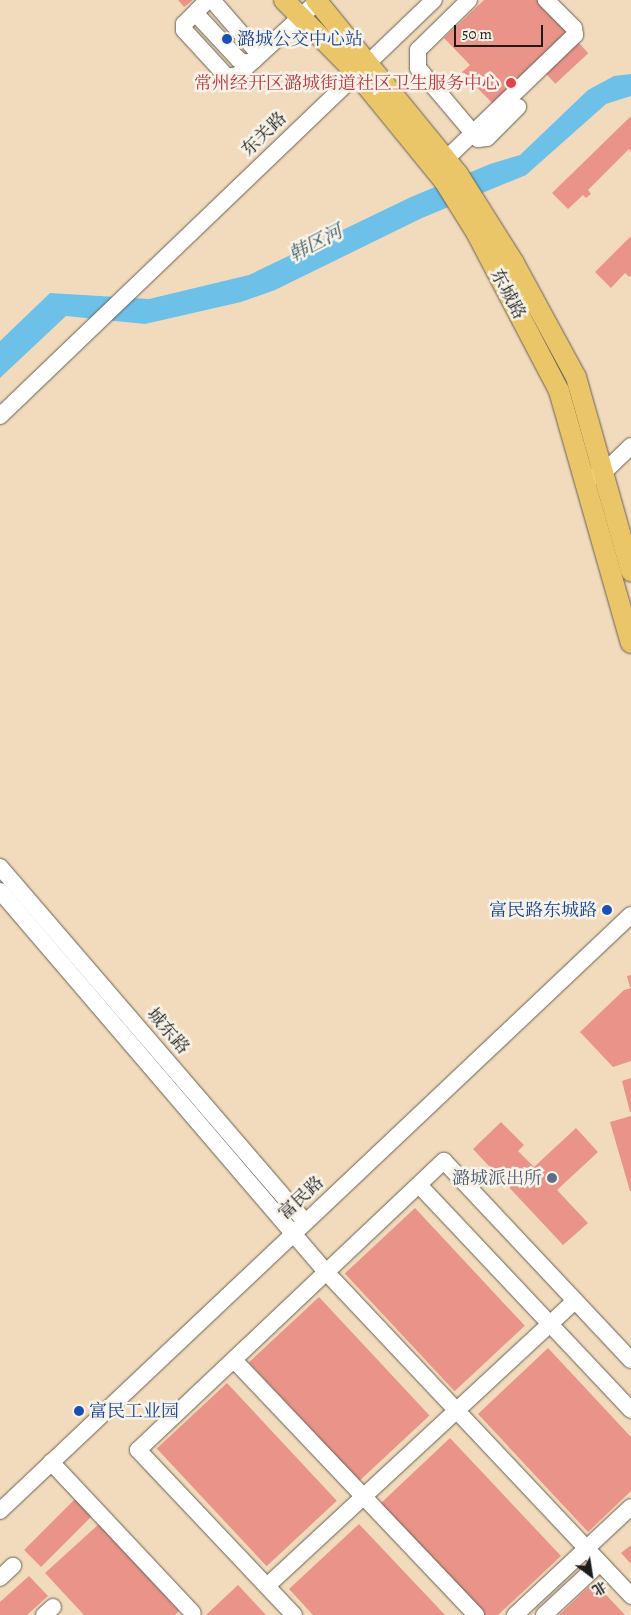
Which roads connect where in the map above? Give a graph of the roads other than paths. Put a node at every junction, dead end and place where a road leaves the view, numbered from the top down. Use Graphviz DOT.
graph roads {
  1 [pos="212,0"];
  2 [pos="284,0"];
  3 [pos="434,0"];
  4 [pos="546,0"];
  5 [pos="317,1"];
  6 [pos="460,3"];
  7 [pos="203,5"];
  8 [pos="300,17"];
  9 [pos="270,46"];
  10 [pos="363,68"];
  11 [pos="518,107"];
  12 [pos="472,133"];
  13 [pos="449,171"];
  14 [pos="467,202"];
  15 [pos="0,416"];
  16 [pos="631,446"];
  17 [pos="603,473"];
  18 [pos="584,479"];
  19 [pos="631,571"];
  20 [pos="631,643"];
  21 [pos="0,867"];
  22 [pos="0,891"];
  23 [pos="631,915"];
  24 [pos="419,1185"];
  25 [pos="305,1222"];
  26 [pos="293,1233"];
  27 [pos="327,1273"];
  28 [pos="575,1301"];
  29 [pos="550,1324"];
  30 [pos="234,1360"];
  31 [pos="631,1360"];
  32 [pos="631,1410"];
  33 [pos="457,1411"];
  34 [pos="51,1462"];
  35 [pos="364,1497"];
  36 [pos="631,1507"];
  37 [pos="0,1511"];
  38 [pos="586,1549"];
  39 [pos="600,1563"];
  40 [pos="13,1566"];
  41 [pos="0,1578"];
  42 [pos="267,1586"];
  43 [pos="631,1596"];
  44 [pos="193,1613"];
  45 [pos="294,1615"];
  46 [pos="476,1615"];
  47 [pos="515,1615"];
  48 [pos="544,1615"];
  1 -- 9 [label="street"];
  2 -- 8 [label="main road, 东城路"];
  3 -- 10 [label="street, 东关路"];
  4 -- 12 [label="street"];
  5 -- 8 [label="street"];
  5 -- 10 [label="main road, 东城路"];
  6 -- 12 [label="street"];
  7 -- 9 [label="street"];
  8 -- 9 [label="street"];
  8 -- 10 [label="main road, 东城路"];
  10 -- 13 [label="main road, 东城路"];
  10 -- 15 [label="street, 东关路"];
  11 -- 12 [label="street"];
  12 -- 13 [label="street"];
  13 -- 14 [label="main road, 东城路"];
  14 -- 17 [label="main road, 东城路"];
  14 -- 18 [label="main road, 东城路"];
  16 -- 17 [label="street"];
  17 -- 18 [label="street"];
  17 -- 19 [label="main road, 东城路"];
  18 -- 20 [label="main road, 东城路"];
  21 -- 25 [label="street, 城东路"];
  22 -- 26 [label="street, 城东路"];
  23 -- 25 [label="street, 富民路"];
  24 -- 27 [label="street"];
  24 -- 28 [label="street"];
  24 -- 29 [label="street"];
  25 -- 26 [label="street, 富民路"];
  26 -- 27 [label="street, 城东路"];
  26 -- 34 [label="street, 富民路"];
  27 -- 30 [label="street"];
  27 -- 33 [label="street, 城东路"];
  28 -- 29 [label="street"];
  28 -- 31 [label="street"];
  29 -- 32 [label="street"];
  29 -- 33 [label="street"];
  30 -- 35 [label="street"];
  30 -- 42 [label="street"];
  33 -- 35 [label="street"];
  33 -- 38 [label="street, 城东路"];
  34 -- 37 [label="street, 富民路"];
  34 -- 44 [label="street"];
  35 -- 42 [label="street"];
  35 -- 46 [label="street"];
  36 -- 38 [label="street"];
  38 -- 39 [label="street, 城东路"];
  38 -- 47 [label="street"];
  39 -- 43 [label="street, 城东路"];
  39 -- 48 [label="street"];
  40 -- 41 [label="street"];
  42 -- 45 [label="street"];
}
